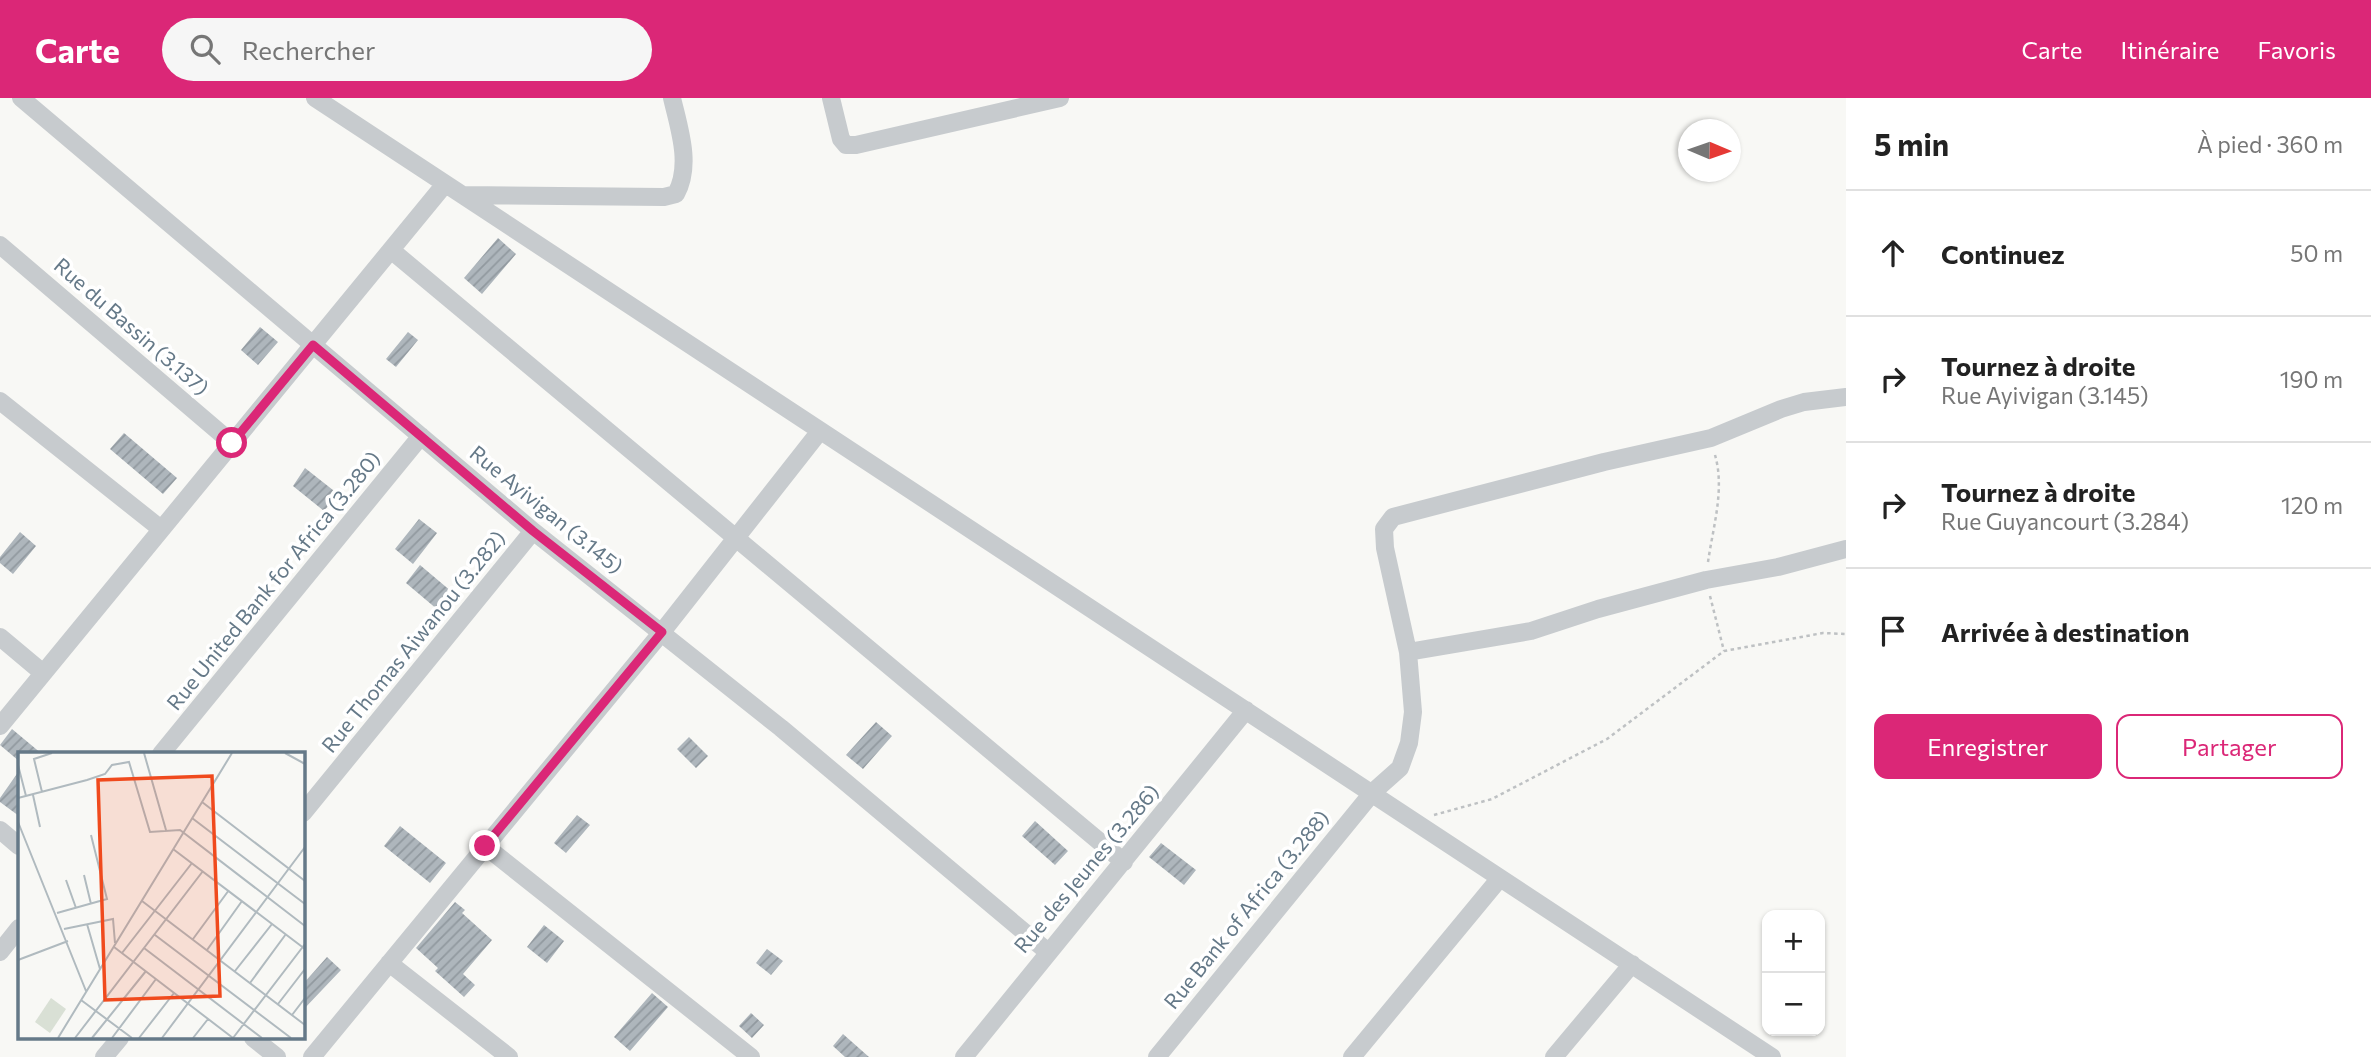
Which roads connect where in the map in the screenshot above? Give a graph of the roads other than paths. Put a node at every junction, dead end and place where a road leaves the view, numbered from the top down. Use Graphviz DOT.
graph roads {
  1 [pos="21,98"];
  2 [pos="315,98"];
  3 [pos="672,98"];
  4 [pos="831,98"];
  5 [pos="1060,98"];
  6 [pos="445,184"];
  7 [pos="463,195"];
  8 [pos="0,245"];
  9 [pos="391,250"];
  10 [pos="313,345"];
  11 [pos="1846,397"];
  12 [pos="0,401"];
  13 [pos="820,431"];
  14 [pos="421,436"];
  15 [pos="232,443"];
  16 [pos="161,529"];
  17 [pos="533,531"];
  18 [pos="736,538"];
  19 [pos="1846,549"];
  20 [pos="662,632"];
  21 [pos="0,637"];
  22 [pos="1408,652"];
  23 [pos="43,673"];
  24 [pos="1246,710"];
  25 [pos="0,726"];
  26 [pos="163,752"];
  27 [pos="1373,792"];
  28 [pos="304,812"];
  29 [pos="0,831"];
  30 [pos="18,845"];
  31 [pos="485,846"];
  32 [pos="1124,862"];
  33 [pos="1500,878"];
  34 [pos="18,929"];
  35 [pos="0,951"];
  36 [pos="1048,952"];
  37 [pos="389,962"];
  38 [pos="1632,964"];
  39 [pos="118,1040"];
  40 [pos="256,1040"];
  41 [pos="104,1057"];
  42 [pos="277,1057"];
  43 [pos="312,1057"];
  44 [pos="509,1057"];
  45 [pos="751,1057"];
  46 [pos="964,1057"];
  47 [pos="1157,1057"];
  48 [pos="1352,1057"];
  49 [pos="1554,1057"];
  50 [pos="1772,1057"];
  1 -- 10 [label="street, Rue Ayivigan (3.145)"];
  2 -- 6 [label="street"];
  3 -- 7 [label="street"];
  4 -- 5 [label="street"];
  6 -- 7 [label="street"];
  6 -- 9 [label="street"];
  7 -- 13 [label="street"];
  8 -- 15 [label="street, Rue du Bassin (3.137)"];
  9 -- 10 [label="street"];
  9 -- 18 [label="street"];
  10 -- 14 [label="street, Rue Ayivigan (3.145)"];
  10 -- 15 [label="street"];
  11 -- 22 [label="street, Rue Bank of Africa (3.288)"];
  12 -- 16 [label="street"];
  13 -- 18 [label="street"];
  13 -- 24 [label="street"];
  14 -- 17 [label="street, Rue Ayivigan (3.145)"];
  14 -- 26 [label="street, Rue United Bank for Africa (3.280)"];
  15 -- 16 [label="street"];
  16 -- 23 [label="street"];
  17 -- 20 [label="street, Rue Ayivigan (3.145)"];
  17 -- 28 [label="street, Rue Thomas Aiwanou (3.282)"];
  18 -- 20 [label="street"];
  18 -- 32 [label="street"];
  19 -- 22 [label="street"];
  20 -- 31 [label="street"];
  20 -- 36 [label="street, Rue Ayivigan (3.145)"];
  21 -- 23 [label="street"];
  22 -- 27 [label="street, Rue Bank of Africa (3.288)"];
  23 -- 25 [label="street"];
  24 -- 27 [label="street"];
  24 -- 32 [label="street, Rue des Jeunes (3.286)"];
  27 -- 33 [label="street"];
  27 -- 47 [label="street, Rue Bank of Africa (3.288)"];
  29 -- 30 [label="street"];
  31 -- 37 [label="street"];
  31 -- 45 [label="street"];
  32 -- 36 [label="street, Rue des Jeunes (3.286)"];
  33 -- 38 [label="street"];
  33 -- 48 [label="street"];
  34 -- 35 [label="street"];
  36 -- 46 [label="street, Rue des Jeunes (3.286)"];
  37 -- 43 [label="street"];
  37 -- 44 [label="street"];
  38 -- 49 [label="street"];
  38 -- 50 [label="street"];
  39 -- 41 [label="street"];
  40 -- 42 [label="street"];
}
